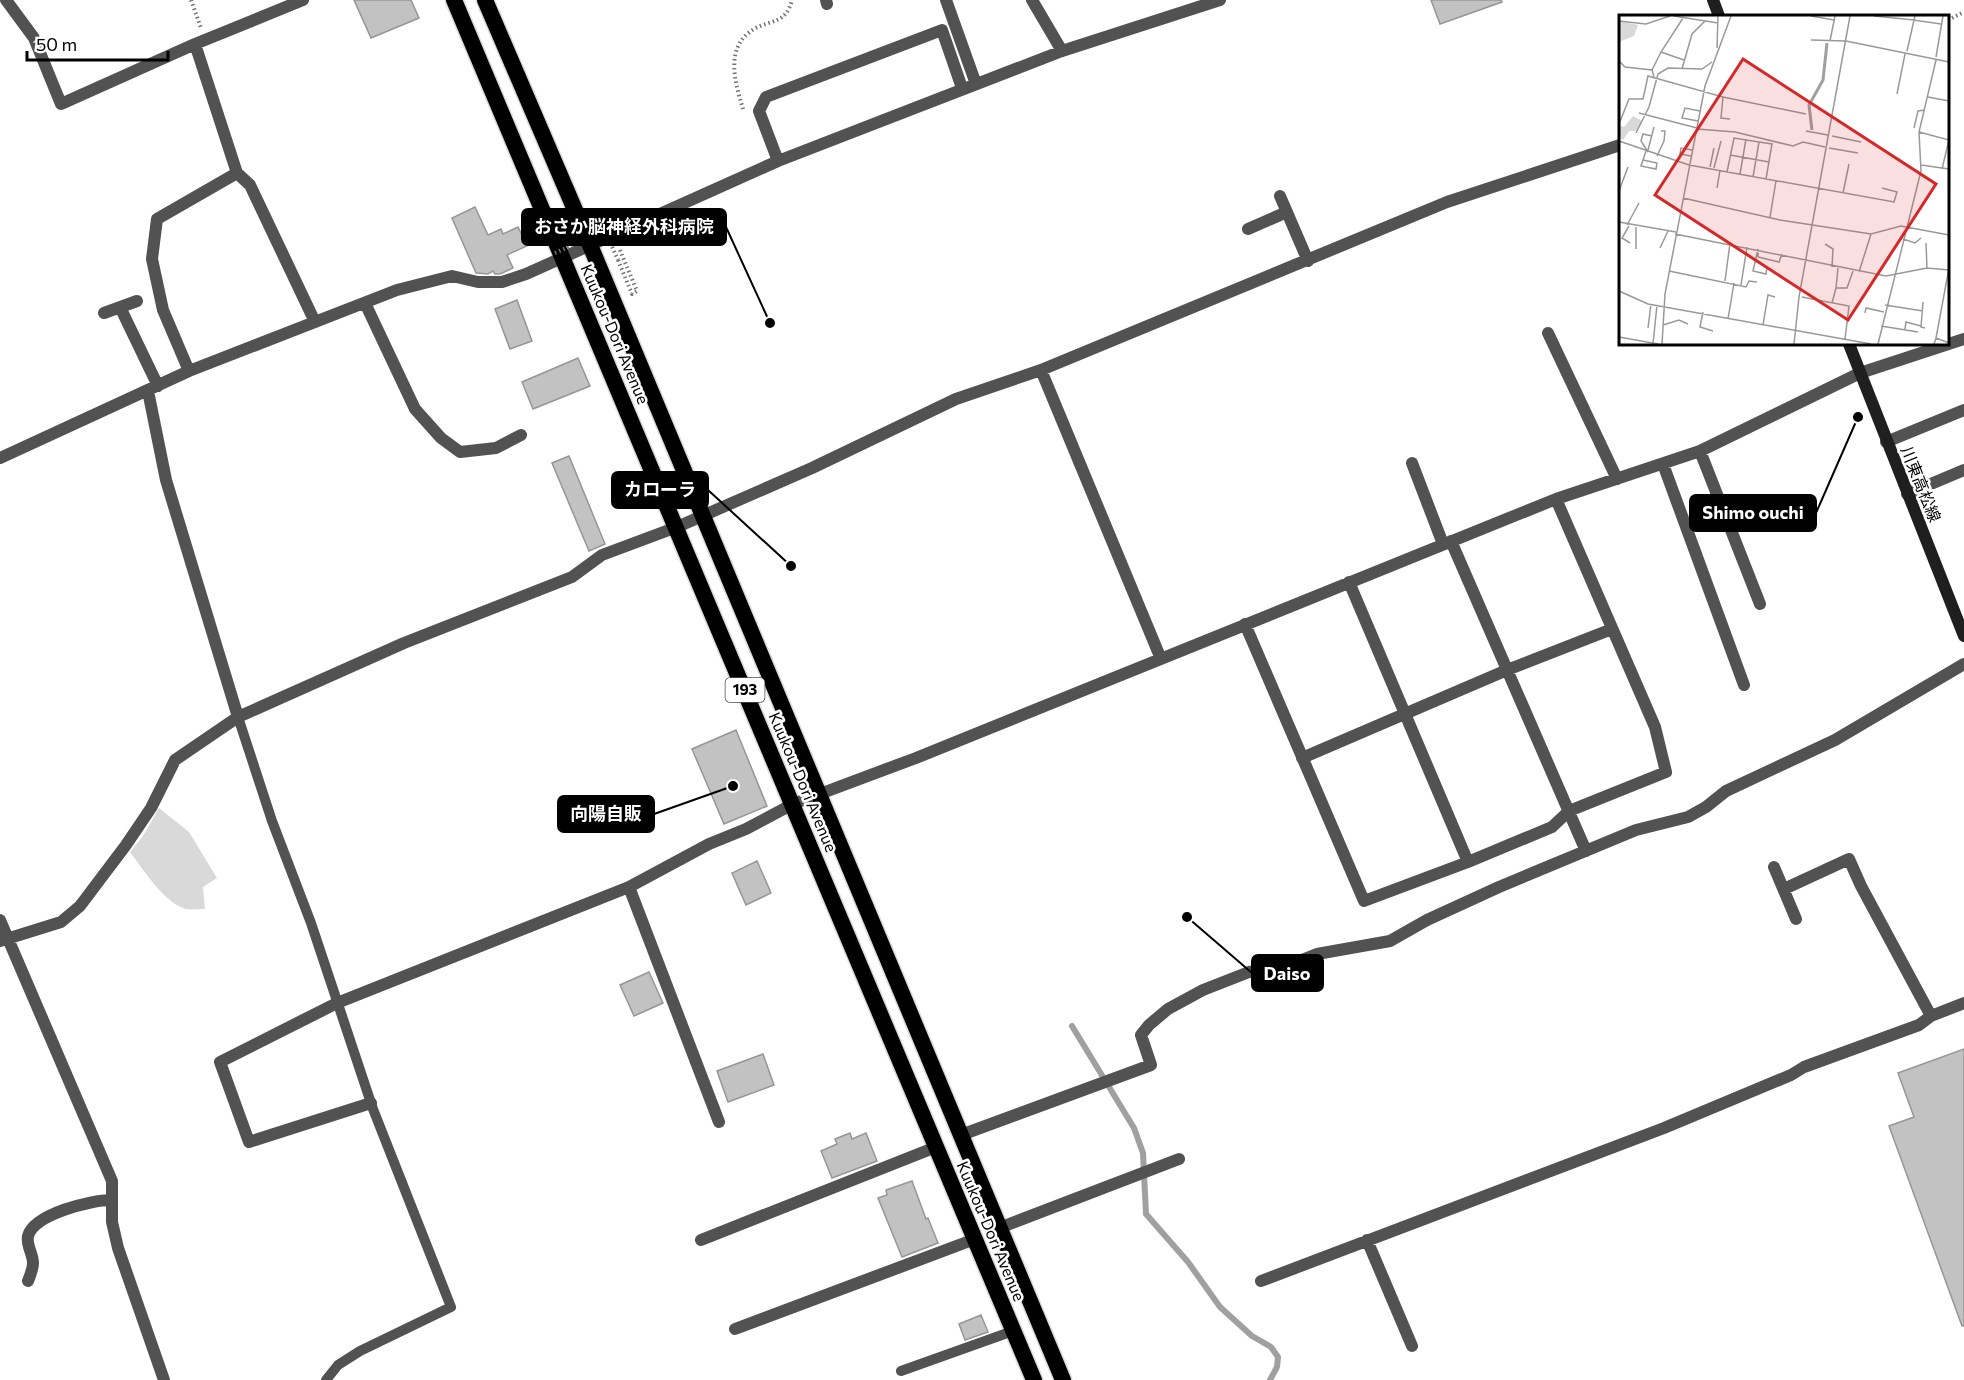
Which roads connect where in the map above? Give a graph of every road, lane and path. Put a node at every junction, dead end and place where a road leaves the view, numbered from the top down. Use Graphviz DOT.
graph roads {
  1 [pos="6,0"];
  2 [pos="191,0"];
  3 [pos="303,0"];
  4 [pos="454,0"];
  5 [pos="485,0"];
  6 [pos="792,0"];
  7 [pos="946,0"];
  8 [pos="1032,0"];
  9 [pos="1220,0"];
  10 [pos="1713,0"];
  11 [pos="1202,3"];
  12 [pos="1964,12"];
  13 [pos="1719,15"];
  14 [pos="1949,19"];
  15 [pos="200,42"];
  16 [pos="1062,51"];
  17 [pos="976,84"];
  18 [pos="962,88"];
  19 [pos="745,114"];
  20 [pos="1619,145"];
  21 [pos="778,161"];
  22 [pos="237,173"];
  23 [pos="1280,196"];
  24 [pos="1287,212"];
  25 [pos="1248,229"];
  26 [pos="614,236"];
  27 [pos="591,245"];
  28 [pos="559,255"];
  29 [pos="1308,261"];
  30 [pos="138,301"];
  31 [pos="365,303"];
  32 [pos="120,307"];
  33 [pos="104,313"];
  34 [pos="315,322"];
  35 [pos="1548,333"];
  36 [pos="1964,339"];
  37 [pos="1949,344"];
  38 [pos="1848,345"];
  39 [pos="1946,345"];
  40 [pos="1041,370"];
  41 [pos="189,371"];
  42 [pos="1860,373"];
  43 [pos="153,388"];
  44 [pos="1964,410"];
  45 [pos="521,435"];
  46 [pos="1886,442"];
  47 [pos="1700,451"];
  48 [pos="0,458"];
  49 [pos="1412,463"];
  50 [pos="1663,465"];
  51 [pos="1964,470"];
  52 [pos="1617,479"];
  53 [pos="1907,494"];
  54 [pos="1556,499"];
  55 [pos="703,515"];
  56 [pos="677,527"];
  57 [pos="1447,543"];
  58 [pos="1349,582"];
  59 [pos="1760,604"];
  60 [pos="1245,624"];
  61 [pos="1612,629"];
  62 [pos="1964,636"];
  63 [pos="1161,659"];
  64 [pos="1964,664"];
  65 [pos="1507,670"];
  66 [pos="1744,685"];
  67 [pos="1405,713"];
  68 [pos="238,717"];
  69 [pos="1302,758"];
  70 [pos="819,794"];
  71 [pos="793,804"];
  72 [pos="1569,811"];
  73 [pos="1586,851"];
  74 [pos="1468,862"];
  75 [pos="1774,867"];
  76 [pos="629,887"];
  77 [pos="1784,889"];
  78 [pos="1796,919"];
  79 [pos="0,920"];
  80 [pos="5,940"];
  81 [pos="337,1003"];
  82 [pos="1964,1003"];
  83 [pos="1931,1016"];
  84 [pos="371,1103"];
  85 [pos="719,1122"];
  86 [pos="961,1135"];
  87 [pos="936,1147"];
  88 [pos="1179,1159"];
  89 [pos="111,1200"];
  90 [pos="999,1228"];
  91 [pos="975,1239"];
  92 [pos="701,1240"];
  93 [pos="1366,1240"];
  94 [pos="28,1281"];
  95 [pos="1260,1281"];
  96 [pos="735,1329"];
  97 [pos="1013,1331"];
  98 [pos="1412,1346"];
  99 [pos="901,1371"];
  100 [pos="164,1380"];
  101 [pos="326,1380"];
  102 [pos="1034,1380"];
  103 [pos="1062,1380"];
  1 -- 15 [label="street"];
  2 -- 15 [label="path"];
  3 -- 15 [label="street"];
  4 -- 28 [label="highway, Kuukou-Dori Avenue / 193"];
  5 -- 27 [label="highway, Kuukou-Dori Avenue / 193"];
  6 -- 19 [label="path"];
  7 -- 17 [label="street"];
  8 -- 16 [label="street"];
  9 -- 11 [label="street"];
  10 -- 13 [label="main road"];
  11 -- 16 [label="street"];
  12 -- 14 [label="path"];
  15 -- 22 [label="street"];
  16 -- 17 [label="street"];
  17 -- 18 [label="street"];
  18 -- 21 [label="street"];
  18 -- 21 [label="street"];
  20 -- 29 [label="street"];
  21 -- 26 [label="street"];
  22 -- 34 [label="street"];
  22 -- 41 [label="street"];
  23 -- 24 [label="street"];
  24 -- 25 [label="street"];
  24 -- 29 [label="street"];
  26 -- 27 [label="street"];
  26 -- 28 [label="path, bridge"];
  27 -- 28 [label="street"];
  27 -- 55 [label="highway, Kuukou-Dori Avenue / 193"];
  28 -- 31 [label="street"];
  28 -- 56 [label="highway, Kuukou-Dori Avenue / 193"];
  29 -- 40 [label="street"];
  30 -- 32 [label="street"];
  31 -- 34 [label="street"];
  31 -- 45 [label="street"];
  32 -- 33 [label="street"];
  32 -- 43 [label="street"];
  34 -- 41 [label="street"];
  35 -- 52 [label="street"];
  36 -- 37 [label="street"];
  38 -- 42 [label="main road, 川東高松線"];
  39 -- 42 [label="street"];
  40 -- 55 [label="street"];
  40 -- 63 [label="street"];
  41 -- 43 [label="street"];
  42 -- 46 [label="main road, 川東高松線"];
  42 -- 47 [label="street"];
  43 -- 48 [label="street"];
  43 -- 68 [label="street"];
  44 -- 46 [label="street"];
  46 -- 53 [label="main road, 川東高松線"];
  47 -- 50 [label="street"];
  47 -- 59 [label="street"];
  49 -- 57 [label="street"];
  50 -- 52 [label="street"];
  50 -- 66 [label="street"];
  51 -- 53 [label="street"];
  52 -- 54 [label="street"];
  53 -- 62 [label="main road, 川東高松線"];
  54 -- 57 [label="street"];
  54 -- 61 [label="street"];
  55 -- 56 [label="street"];
  55 -- 70 [label="highway, Kuukou-Dori Avenue / 193"];
  56 -- 68 [label="street"];
  56 -- 71 [label="highway, Kuukou-Dori Avenue / 193"];
  57 -- 58 [label="street"];
  57 -- 65 [label="street"];
  58 -- 60 [label="street"];
  58 -- 67 [label="street"];
  60 -- 63 [label="street"];
  60 -- 69 [label="street"];
  61 -- 65 [label="street"];
  61 -- 72 [label="street"];
  63 -- 70 [label="street"];
  64 -- 73 [label="street"];
  65 -- 67 [label="street"];
  65 -- 72 [label="street"];
  67 -- 69 [label="street"];
  67 -- 74 [label="street"];
  68 -- 80 [label="street"];
  68 -- 81 [label="lane"];
  69 -- 74 [label="street"];
  70 -- 71 [label="street"];
  70 -- 86 [label="highway, Kuukou-Dori Avenue / 193"];
  71 -- 76 [label="street"];
  71 -- 87 [label="highway, Kuukou-Dori Avenue / 193"];
  72 -- 73 [label="street"];
  72 -- 74 [label="street"];
  73 -- 86 [label="street"];
  75 -- 77 [label="street"];
  76 -- 81 [label="street"];
  76 -- 85 [label="street"];
  77 -- 78 [label="street"];
  77 -- 83 [label="street"];
  79 -- 80 [label="street"];
  80 -- 89 [label="street"];
  81 -- 84 [label="lane"];
  81 -- 84 [label="street"];
  82 -- 83 [label="street"];
  83 -- 93 [label="street"];
  84 -- 101 [label="lane"];
  86 -- 90 [label="highway, Kuukou-Dori Avenue / 193"];
  87 -- 91 [label="highway, Kuukou-Dori Avenue / 193"];
  87 -- 92 [label="street"];
  88 -- 90 [label="street"];
  89 -- 94 [label="street"];
  89 -- 100 [label="street"];
  90 -- 103 [label="highway, Kuukou-Dori Avenue / 193"];
  91 -- 96 [label="street"];
  91 -- 97 [label="highway, Kuukou-Dori Avenue / 193"];
  93 -- 95 [label="street"];
  93 -- 98 [label="street"];
  97 -- 99 [label="lane"];
  97 -- 102 [label="highway, Kuukou-Dori Avenue / 193"];
}
